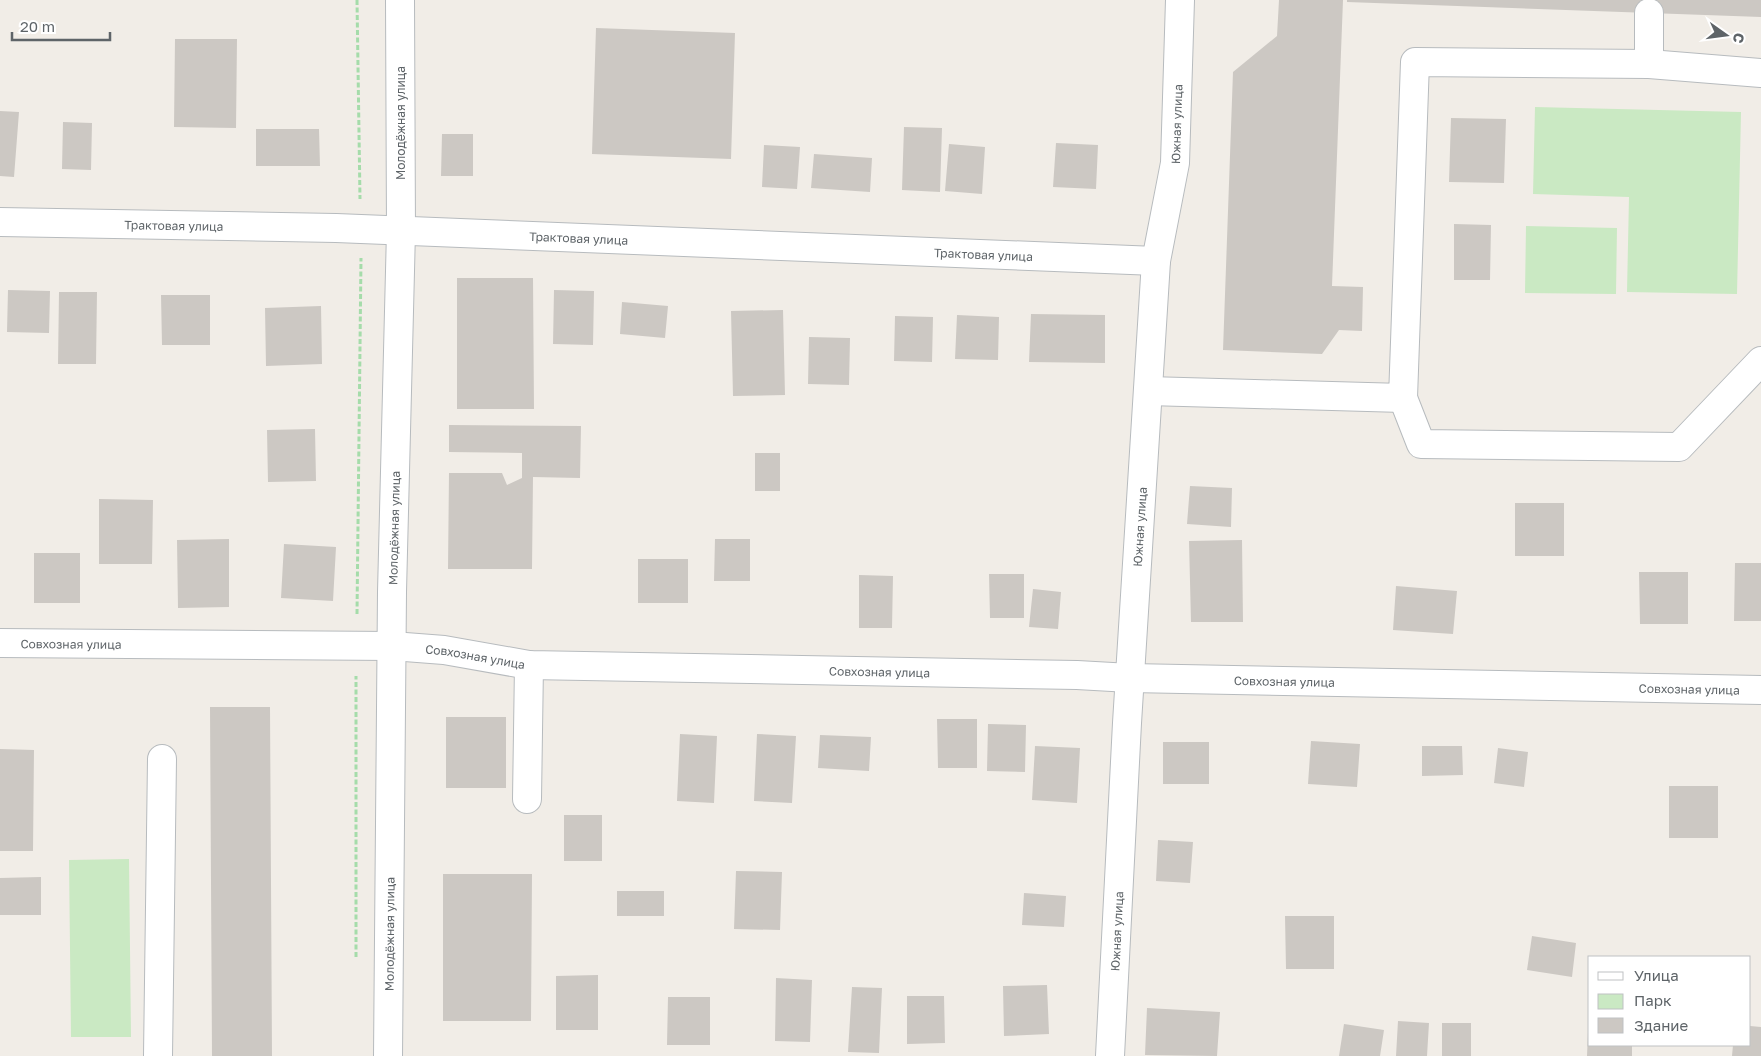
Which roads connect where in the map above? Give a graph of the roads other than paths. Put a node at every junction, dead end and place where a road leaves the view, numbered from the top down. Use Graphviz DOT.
graph roads {
  1 [pos="400,0"];
  2 [pos="1180,0"];
  3 [pos="1649,13"];
  4 [pos="1649,64"];
  5 [pos="1761,74"];
  6 [pos="0,222"];
  7 [pos="401,231"];
  8 [pos="1156,262"];
  9 [pos="1761,361"];
  10 [pos="1148,391"];
  11 [pos="1403,398"];
  12 [pos="0,643"];
  13 [pos="392,646"];
  14 [pos="529,666"];
  15 [pos="1130,678"];
  16 [pos="1761,690"];
  17 [pos="162,758"];
  18 [pos="527,799"];
  19 [pos="158,1056"];
  20 [pos="388,1056"];
  21 [pos="1110,1056"];
  1 -- 7 [label="street, Молодёжная улица"];
  2 -- 8 [label="street, Южная улица"];
  3 -- 4 [label="street"];
  4 -- 5 [label="street"];
  4 -- 11 [label="street"];
  6 -- 7 [label="street, Трактовая улица"];
  7 -- 8 [label="street, Трактовая улица"];
  7 -- 13 [label="street, Молодёжная улица"];
  8 -- 10 [label="street, Южная улица"];
  9 -- 11 [label="street"];
  10 -- 11 [label="street"];
  10 -- 15 [label="street, Южная улица"];
  12 -- 13 [label="street, Совхозная улица"];
  13 -- 14 [label="street, Совхозная улица"];
  13 -- 20 [label="street, Молодёжная улица"];
  14 -- 15 [label="street, Совхозная улица"];
  14 -- 18 [label="street"];
  15 -- 16 [label="street, Совхозная улица"];
  15 -- 21 [label="street, Южная улица"];
  17 -- 19 [label="street"];
}
